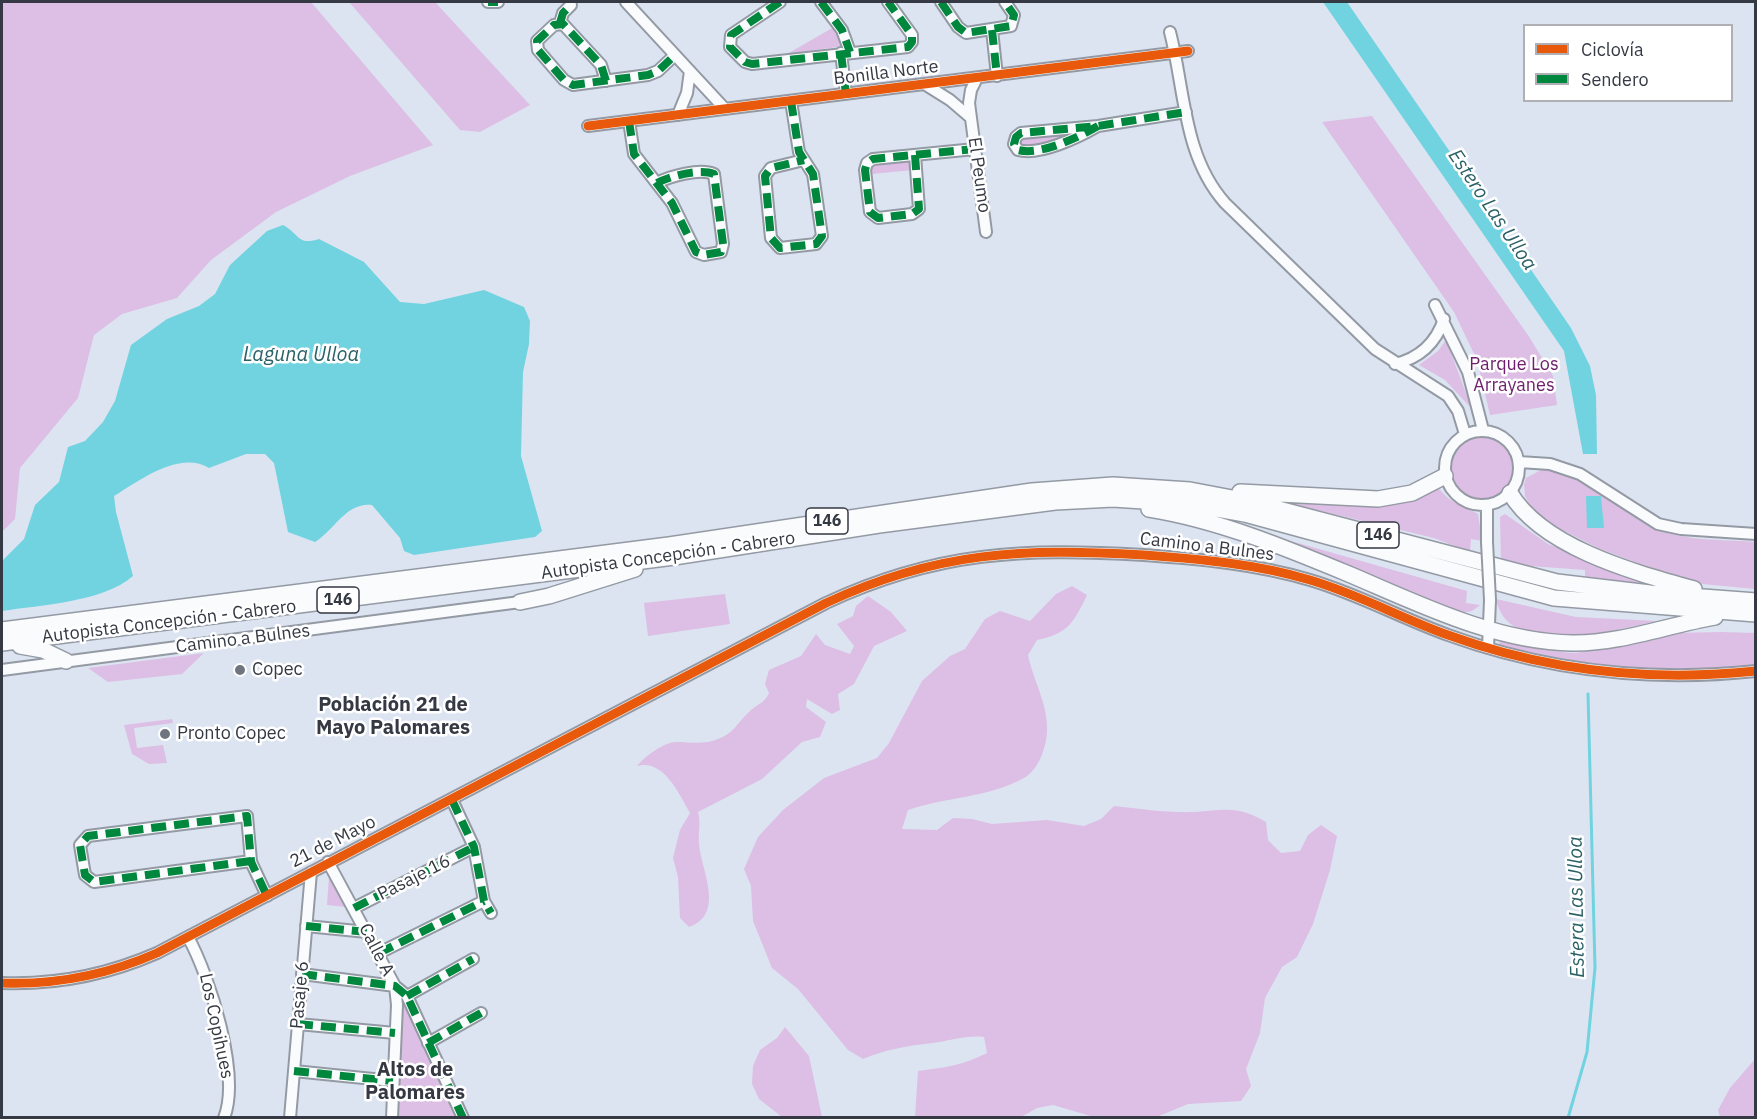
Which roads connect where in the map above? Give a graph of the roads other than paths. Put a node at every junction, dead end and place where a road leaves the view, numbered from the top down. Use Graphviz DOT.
graph roads {
  1 [pos="488,2"];
  2 [pos="498,2"];
  3 [pos="626,2"];
  4 [pos="780,2"];
  5 [pos="821,2"];
  6 [pos="888,2"];
  7 [pos="941,2"];
  8 [pos="1005,2"];
  9 [pos="571,5"];
  10 [pos="560,23"];
  11 [pos="992,30"];
  12 [pos="1170,32"];
  13 [pos="1188,51"];
  14 [pos="845,52"];
  15 [pos="1176,53"];
  16 [pos="675,55"];
  17 [pos="690,71"];
  18 [pos="997,76"];
  19 [pos="977,78"];
  20 [pos="606,81"];
  21 [pos="926,85"];
  22 [pos="846,94"];
  23 [pos="791,101"];
  24 [pos="725,109"];
  25 [pos="1186,112"];
  26 [pos="678,115"];
  27 [pos="971,118"];
  28 [pos="629,121"];
  29 [pos="588,126"];
  30 [pos="1098,126"];
  31 [pos="975,149"];
  32 [pos="915,155"];
  33 [pos="804,160"];
  34 [pos="657,183"];
  35 [pos="986,232"];
  36 [pos="1436,305"];
  37 [pos="1444,319"];
  38 [pos="1395,364"];
  39 [pos="1483,430"];
  40 [pos="1465,434"];
  41 [pos="1519,462"];
  42 [pos="1445,476"];
  43 [pos="1190,490"];
  44 [pos="1510,493"];
  45 [pos="1074,500"];
  46 [pos="1488,505"];
  47 [pos="1755,534"];
  48 [pos="674,557"];
  49 [pos="1722,597"];
  50 [pos="1755,600"];
  51 [pos="520,602"];
  52 [pos="1737,613"];
  53 [pos="1755,614"];
  54 [pos="1491,628"];
  55 [pos="2,630"];
  56 [pos="2,643"];
  57 [pos="1488,648"];
  58 [pos="66,662"];
  59 [pos="2,670"];
  60 [pos="1755,671"];
  61 [pos="667,687"];
  62 [pos="452,800"];
  63 [pos="474,847"];
  64 [pos="251,861"];
  65 [pos="328,862"];
  66 [pos="311,872"];
  67 [pos="267,896"];
  68 [pos="484,901"];
  69 [pos="354,908"];
  70 [pos="491,913"];
  71 [pos="306,926"];
  72 [pos="367,932"];
  73 [pos="188,937"];
  74 [pos="379,953"];
  75 [pos="473,959"];
  76 [pos="302,974"];
  77 [pos="2,983"];
  78 [pos="395,986"];
  79 [pos="407,996"];
  80 [pos="481,1013"];
  81 [pos="298,1024"];
  82 [pos="395,1033"];
  83 [pos="428,1043"];
  84 [pos="294,1071"];
  85 [pos="393,1081"];
  86 [pos="224,1118"];
  87 [pos="290,1118"];
  88 [pos="392,1118"];
  89 [pos="463,1118"];
  1 -- 2 [label="street"];
  3 -- 16 [label="street"];
  4 -- 14 [label="street"];
  5 -- 14 [label="street"];
  6 -- 14 [label="street"];
  7 -- 11 [label="street"];
  8 -- 11 [label="street"];
  9 -- 10 [label="street"];
  10 -- 20 [label="street"];
  10 -- 20 [label="street"];
  11 -- 18 [label="street"];
  12 -- 15 [label="street"];
  13 -- 15 [label="street, Bonilla Norte"];
  14 -- 22 [label="street"];
  15 -- 18 [label="street, Bonilla Norte"];
  15 -- 25 [label="street"];
  16 -- 17 [label="street"];
  16 -- 20 [label="street"];
  17 -- 24 [label="street"];
  17 -- 26 [label="street"];
  18 -- 19 [label="street, Bonilla Norte"];
  19 -- 21 [label="street, Bonilla Norte"];
  19 -- 27 [label="street, El Peumo"];
  21 -- 22 [label="street, Bonilla Norte"];
  21 -- 27 [label="street, El Peumo"];
  22 -- 23 [label="street, Bonilla Norte"];
  23 -- 24 [label="street, Bonilla Norte"];
  23 -- 33 [label="street"];
  24 -- 26 [label="street, Bonilla Norte"];
  25 -- 30 [label="street"];
  25 -- 38 [label="street"];
  26 -- 28 [label="street, Bonilla Norte"];
  27 -- 31 [label="street, El Peumo"];
  28 -- 29 [label="street, Bonilla Norte"];
  28 -- 34 [label="street"];
  30 -- 30 [label="street"];
  31 -- 32 [label="street"];
  31 -- 35 [label="street, El Peumo"];
  32 -- 32 [label="street"];
  33 -- 33 [label="street"];
  34 -- 34 [label="street"];
  36 -- 37 [label="street"];
  37 -- 38 [label="street"];
  37 -- 39 [label="street"];
  38 -- 40 [label="street"];
  39 -- 40 [label="street"];
  39 -- 41 [label="street"];
  40 -- 42 [label="street"];
  41 -- 44 [label="street"];
  41 -- 47 [label="street"];
  42 -- 43 [label="highway"];
  42 -- 46 [label="street"];
  43 -- 49 [label="highway, Autopista Concepción - Cabrero / 146"];
  43 -- 55 [label="highway, Autopista Concepción - Cabrero / 146"];
  44 -- 46 [label="street"];
  44 -- 49 [label="highway"];
  45 -- 48 [label="highway, Autopista Concepción - Cabrero / 146"];
  45 -- 52 [label="highway, Autopista Concepción - Cabrero / 146"];
  45 -- 54 [label="highway"];
  46 -- 54 [label="street, bridge"];
  48 -- 51 [label="highway"];
  48 -- 56 [label="highway, Autopista Concepción - Cabrero / 146"];
  49 -- 50 [label="highway, Autopista Concepción - Cabrero / 146"];
  51 -- 58 [label="street, Camino a Bulnes"];
  52 -- 53 [label="highway, Autopista Concepción - Cabrero / 146"];
  52 -- 54 [label="highway"];
  54 -- 57 [label="street"];
  56 -- 58 [label="highway"];
  57 -- 60 [label="street, Camino a Bulnes"];
  57 -- 61 [label="street, Camino a Bulnes"];
  58 -- 59 [label="street, Camino a Bulnes"];
  61 -- 62 [label="street, 21 de Mayo"];
  62 -- 63 [label="street"];
  62 -- 65 [label="street, 21 de Mayo"];
  63 -- 68 [label="street"];
  63 -- 69 [label="street, Pasaje 16"];
  64 -- 64 [label="street"];
  64 -- 67 [label="street"];
  65 -- 66 [label="street, 21 de Mayo"];
  65 -- 69 [label="street, Calle A"];
  66 -- 67 [label="street, 21 de Mayo"];
  66 -- 71 [label="street, Pasaje 6"];
  67 -- 73 [label="street, 21 de Mayo"];
  68 -- 70 [label="street"];
  68 -- 74 [label="street"];
  69 -- 72 [label="street, Calle A"];
  71 -- 72 [label="street"];
  71 -- 76 [label="street, Pasaje 6"];
  72 -- 74 [label="street, Calle A"];
  73 -- 77 [label="street, 21 de Mayo"];
  73 -- 86 [label="street, Los Copihues"];
  74 -- 78 [label="street, Calle A"];
  75 -- 79 [label="street"];
  76 -- 78 [label="street"];
  76 -- 81 [label="street, Pasaje 6"];
  78 -- 79 [label="street"];
  78 -- 82 [label="street, Calle A"];
  79 -- 83 [label="street"];
  80 -- 83 [label="street"];
  81 -- 82 [label="street"];
  81 -- 84 [label="street, Pasaje 6"];
  82 -- 85 [label="street, Calle A"];
  83 -- 89 [label="street"];
  84 -- 85 [label="street"];
  84 -- 87 [label="street, Pasaje 6"];
  85 -- 88 [label="street, Calle A"];
}
